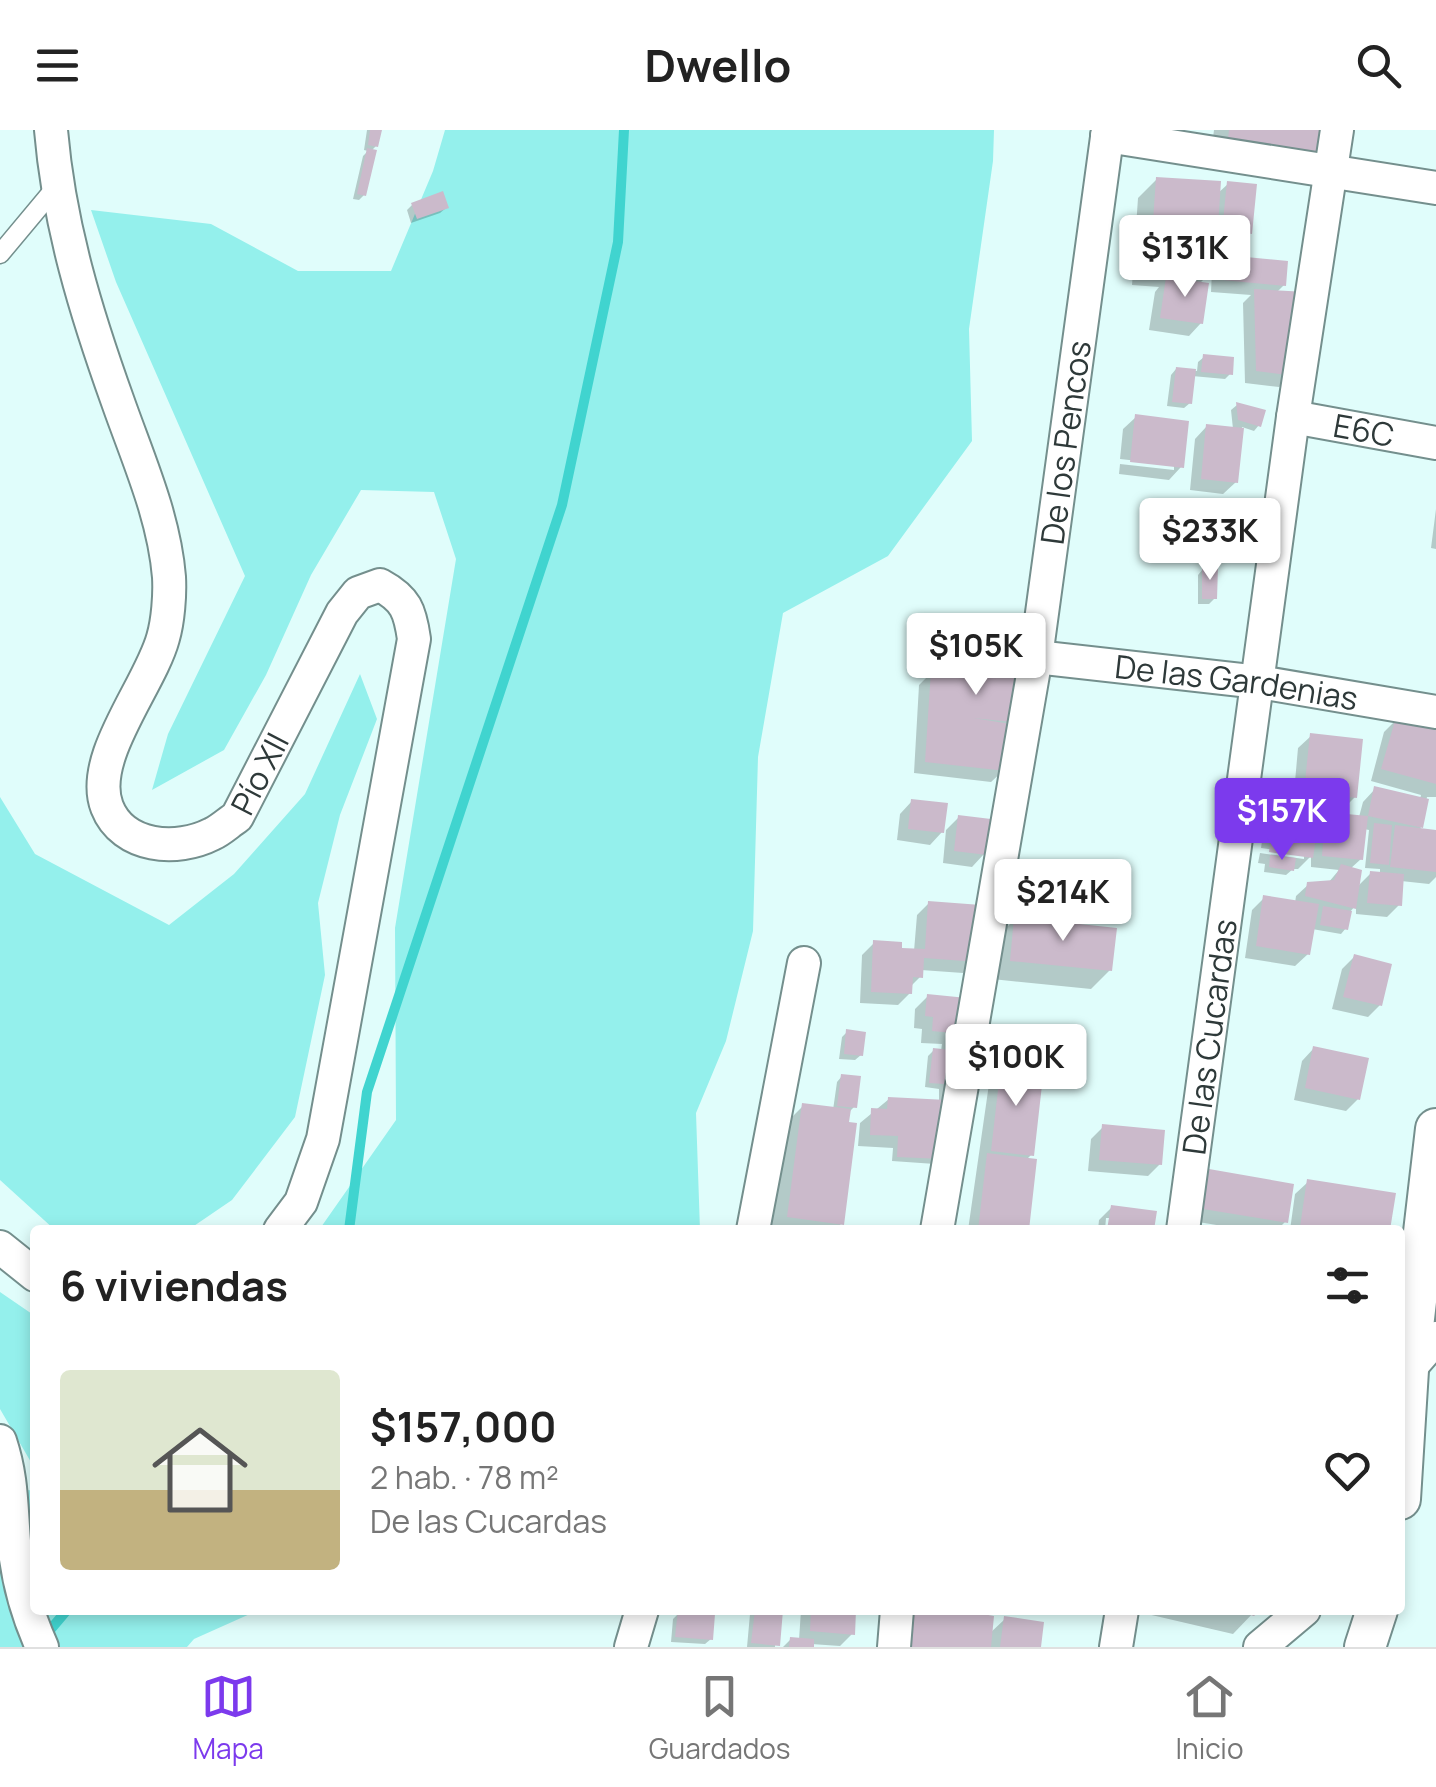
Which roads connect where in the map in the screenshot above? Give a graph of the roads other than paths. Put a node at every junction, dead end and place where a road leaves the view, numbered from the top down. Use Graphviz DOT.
graph roads {
  1 [pos="52,130"];
  2 [pos="1337,130"];
  3 [pos="1108,133"];
  4 [pos="1330,170"];
  5 [pos="56,187"];
  6 [pos="1436,188"];
  7 [pos="0,254"];
  8 [pos="1294,417"];
  9 [pos="1436,443"];
  10 [pos="1036,657"];
  11 [pos="1259,682"];
  12 [pos="1436,712"];
  13 [pos="804,963"];
  14 [pos="1436,1129"];
  15 [pos="284,1225"];
  16 [pos="754,1225"];
  17 [pos="938,1225"];
  18 [pos="1184,1225"];
  19 [pos="0,1247"];
  20 [pos="30,1271"];
  21 [pos="1436,1338"];
  22 [pos="1408,1370"];
  23 [pos="1405,1419"];
  24 [pos="0,1441"];
  25 [pos="30,1614"];
  26 [pos="30,1615"];
  27 [pos="641,1615"];
  28 [pos="897,1615"];
  29 [pos="1121,1615"];
  30 [pos="1298,1615"];
  31 [pos="1376,1615"];
  32 [pos="42,1647"];
  33 [pos="631,1647"];
  34 [pos="894,1647"];
  35 [pos="1116,1647"];
  36 [pos="1260,1647"];
  37 [pos="1366,1647"];
  1 -- 5 [label="street, Pío XII"];
  2 -- 4 [label="street, De las Cucardas"];
  3 -- 4 [label="street"];
  3 -- 10 [label="street, De los Pencos"];
  4 -- 6 [label="street"];
  4 -- 8 [label="street, De las Cucardas"];
  5 -- 7 [label="lane"];
  5 -- 15 [label="street, Pío XII"];
  8 -- 9 [label="street, E6C"];
  8 -- 11 [label="street, De las Cucardas"];
  10 -- 11 [label="street, De las Gardenias"];
  10 -- 17 [label="street, De los Pencos"];
  11 -- 12 [label="street, De las Gardenias"];
  11 -- 18 [label="street, De las Cucardas"];
  13 -- 16 [label="street"];
  14 -- 22 [label="street"];
  19 -- 20 [label="street"];
  21 -- 22 [label="street"];
  22 -- 23 [label="street"];
  24 -- 25 [label="street"];
  26 -- 32 [label="street"];
  27 -- 33 [label="street"];
  28 -- 34 [label="street"];
  29 -- 35 [label="street"];
  30 -- 36 [label="street"];
  31 -- 37 [label="street"];
}
